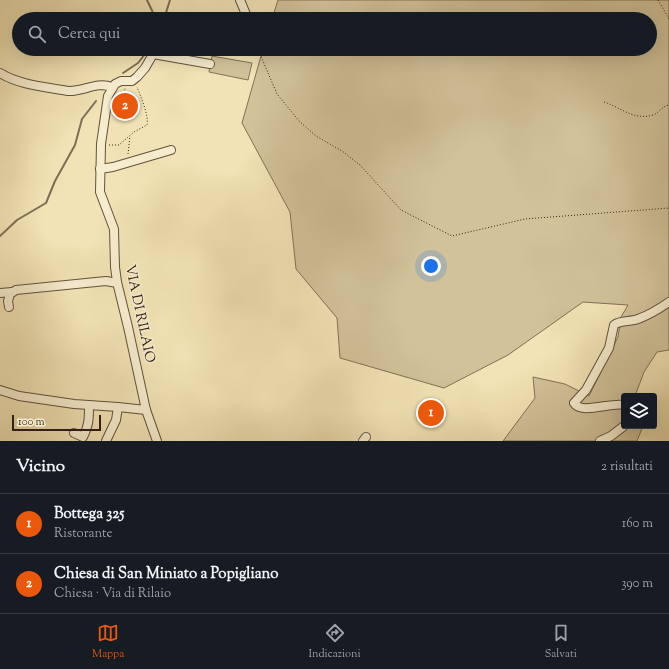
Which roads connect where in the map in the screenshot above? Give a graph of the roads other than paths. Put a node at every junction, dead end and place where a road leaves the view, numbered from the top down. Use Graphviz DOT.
graph roads {
  1 [pos="240,0"];
  2 [pos="245,12"];
  3 [pos="152,56"];
  4 [pos="173,56"];
  5 [pos="210,64"];
  6 [pos="0,73"];
  7 [pos="112,87"];
  8 [pos="171,150"];
  9 [pos="100,169"];
  10 [pos="117,283"];
  11 [pos="12,292"];
  12 [pos="0,293"];
  13 [pos="669,302"];
  14 [pos="9,307"];
  15 [pos="0,390"];
  16 [pos="89,405"];
  17 [pos="621,405"];
  18 [pos="118,407"];
  19 [pos="146,410"];
  20 [pos="621,428"];
  21 [pos="74,433"];
  22 [pos="106,441"];
  23 [pos="157,441"];
  24 [pos="600,441"];
  1 -- 2 [label="street"];
  3 -- 7 [label="street"];
  4 -- 5 [label="street"];
  6 -- 7 [label="street"];
  7 -- 9 [label="street, VIA DI RILAIO"];
  8 -- 9 [label="street"];
  9 -- 10 [label="street, VIA DI RILAIO"];
  10 -- 11 [label="street"];
  10 -- 19 [label="street, VIA DI RILAIO"];
  11 -- 12 [label="street"];
  11 -- 14 [label="street"];
  13 -- 17 [label="street"];
  15 -- 16 [label="street"];
  16 -- 18 [label="street"];
  16 -- 21 [label="street"];
  18 -- 19 [label="street"];
  18 -- 22 [label="street"];
  19 -- 23 [label="street, VIA DI RILAIO"];
  20 -- 24 [label="street"];
}
